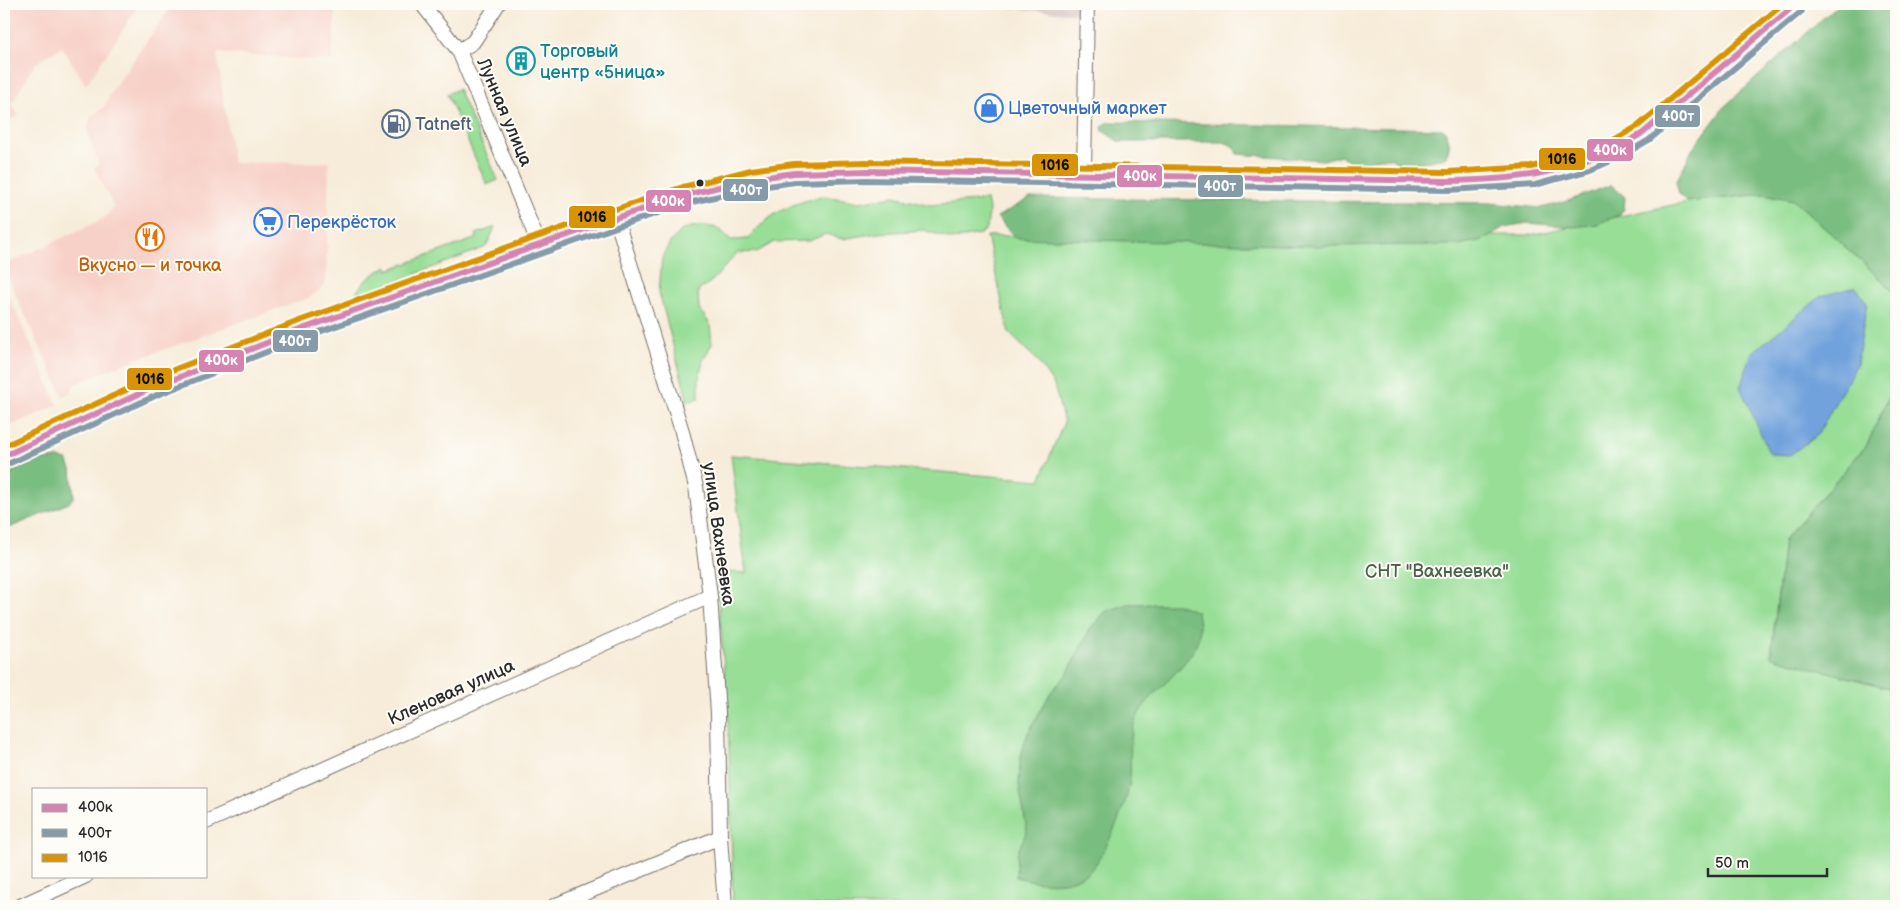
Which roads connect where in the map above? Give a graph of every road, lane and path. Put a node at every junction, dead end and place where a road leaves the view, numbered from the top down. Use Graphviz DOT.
graph roads {
  1 [pos="422,4"];
  2 [pos="498,4"];
  3 [pos="1087,4"];
  4 [pos="1796,4"];
  5 [pos="458,51"];
  6 [pos="1084,173"];
  7 [pos="616,218"];
  8 [pos="539,244"];
  9 [pos="4,456"];
  10 [pos="710,596"];
  11 [pos="208,821"];
  12 [pos="720,837"];
  13 [pos="82,878"];
  14 [pos="20,906"];
  15 [pos="554,906"];
  16 [pos="725,906"];
  1 -- 5 [label="street, Лунная улица"];
  2 -- 5 [label="street"];
  3 -- 6 [label="street"];
  4 -- 6 [label="main road"];
  5 -- 8 [label="street, Лунная улица"];
  6 -- 7 [label="main road"];
  7 -- 8 [label="main road"];
  7 -- 10 [label="street, улица Вахнеевка"];
  8 -- 9 [label="main road"];
  10 -- 11 [label="street, Кленовая улица"];
  10 -- 12 [label="street, улица Вахнеевка"];
  12 -- 15 [label="street"];
  12 -- 16 [label="street, улица Вахнеевка"];
  13 -- 14 [label="street"];
}
